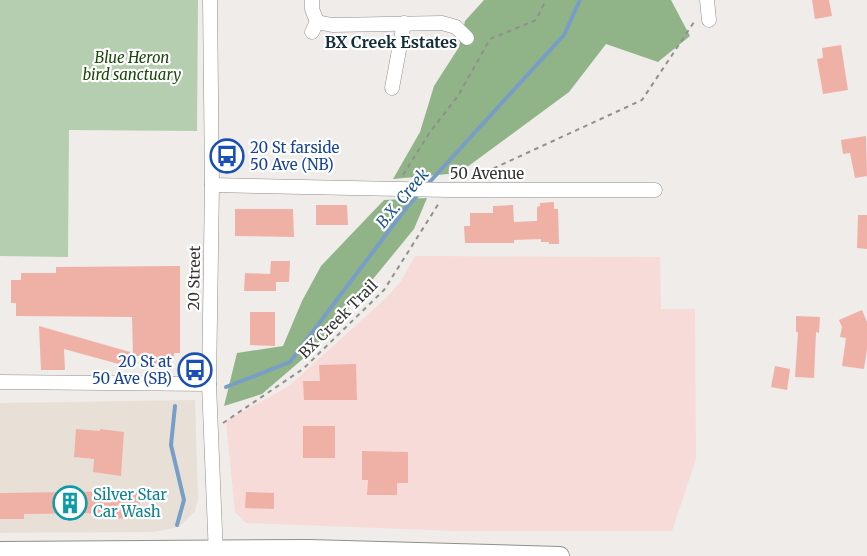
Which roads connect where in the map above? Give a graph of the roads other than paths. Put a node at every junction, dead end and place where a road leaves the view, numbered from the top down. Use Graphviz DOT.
graph roads {
  1 [pos="210,0"];
  2 [pos="312,0"];
  3 [pos="707,1"];
  4 [pos="709,20"];
  5 [pos="404,23"];
  6 [pos="467,38"];
  7 [pos="392,88"];
  8 [pos="212,185"];
  9 [pos="655,190"];
  10 [pos="0,382"];
  11 [pos="209,384"];
  12 [pos="0,551"];
  13 [pos="216,553"];
  14 [pos="560,556"];
  1 -- 8 [label="street, 20 Street"];
  2 -- 5 [label="street"];
  3 -- 4 [label="street"];
  5 -- 6 [label="street"];
  5 -- 7 [label="street"];
  8 -- 9 [label="street, 50 Avenue"];
  8 -- 11 [label="street, 20 Street"];
  10 -- 11 [label="street"];
  11 -- 13 [label="street, 20 Street"];
  12 -- 13 [label="main road"];
  13 -- 14 [label="main road"];
}
